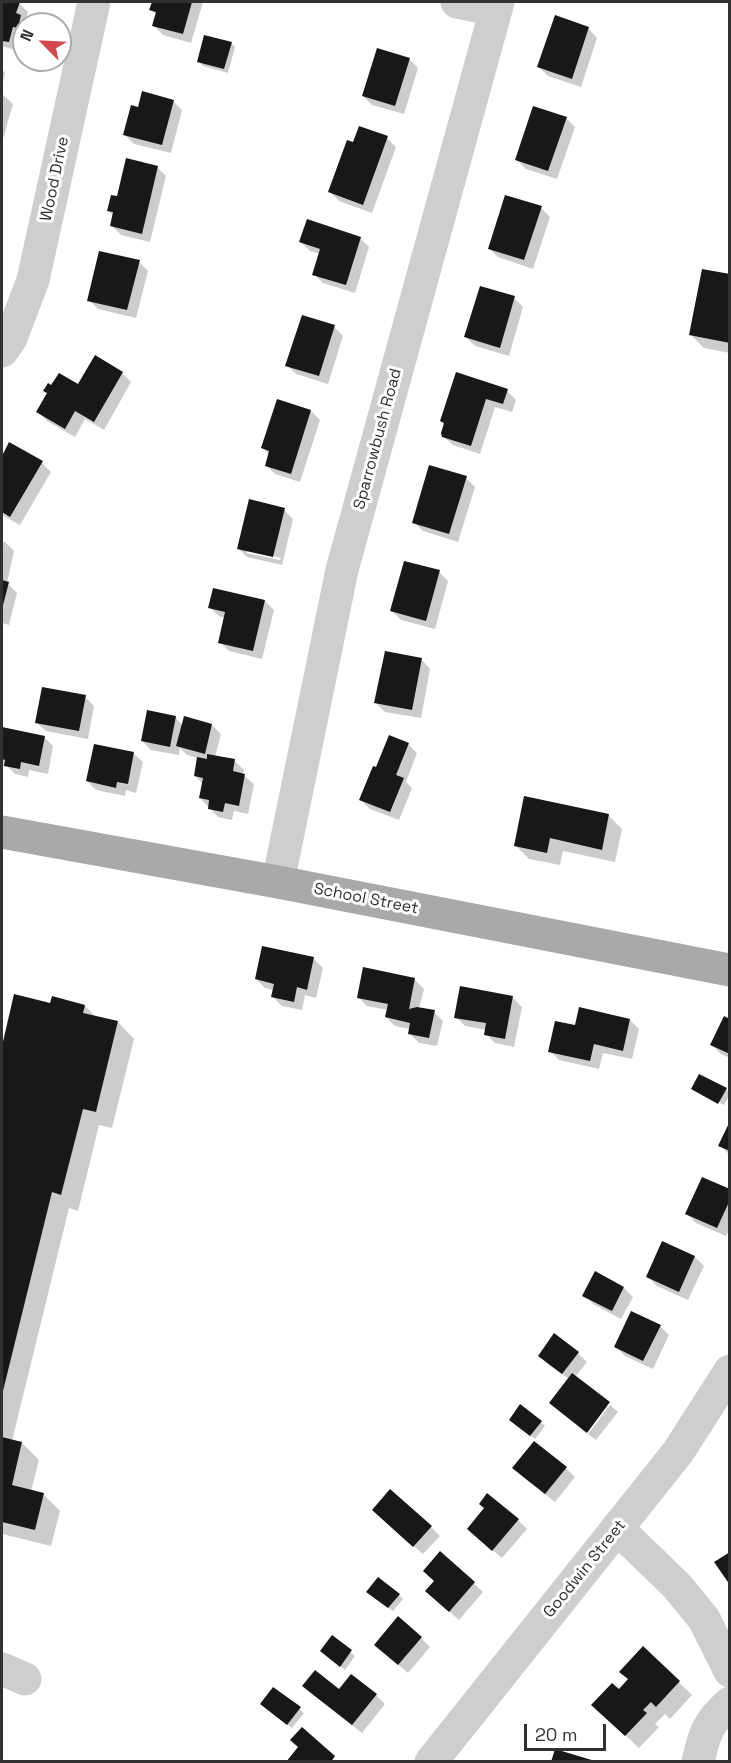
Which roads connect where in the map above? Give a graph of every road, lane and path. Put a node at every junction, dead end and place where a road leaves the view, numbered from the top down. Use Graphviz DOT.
graph roads {
  1 [pos="94,2"];
  2 [pos="456,2"];
  3 [pos="497,6"];
  4 [pos="2,351"];
  5 [pos="2,832"];
  6 [pos="278,882"];
  7 [pos="729,970"];
  8 [pos="729,1371"];
  9 [pos="617,1528"];
  10 [pos="729,1671"];
  11 [pos="729,1703"];
  12 [pos="431,1761"];
  13 [pos="698,1761"];
  1 -- 4 [label="street, Wood Drive"];
  2 -- 3 [label="street"];
  3 -- 6 [label="street, Sparrowbush Road"];
  5 -- 6 [label="main road, School Street"];
  6 -- 7 [label="main road, School Street"];
  8 -- 9 [label="street, Goodwin Street"];
  9 -- 10 [label="street"];
  9 -- 12 [label="street, Goodwin Street"];
  11 -- 13 [label="street"];
}
